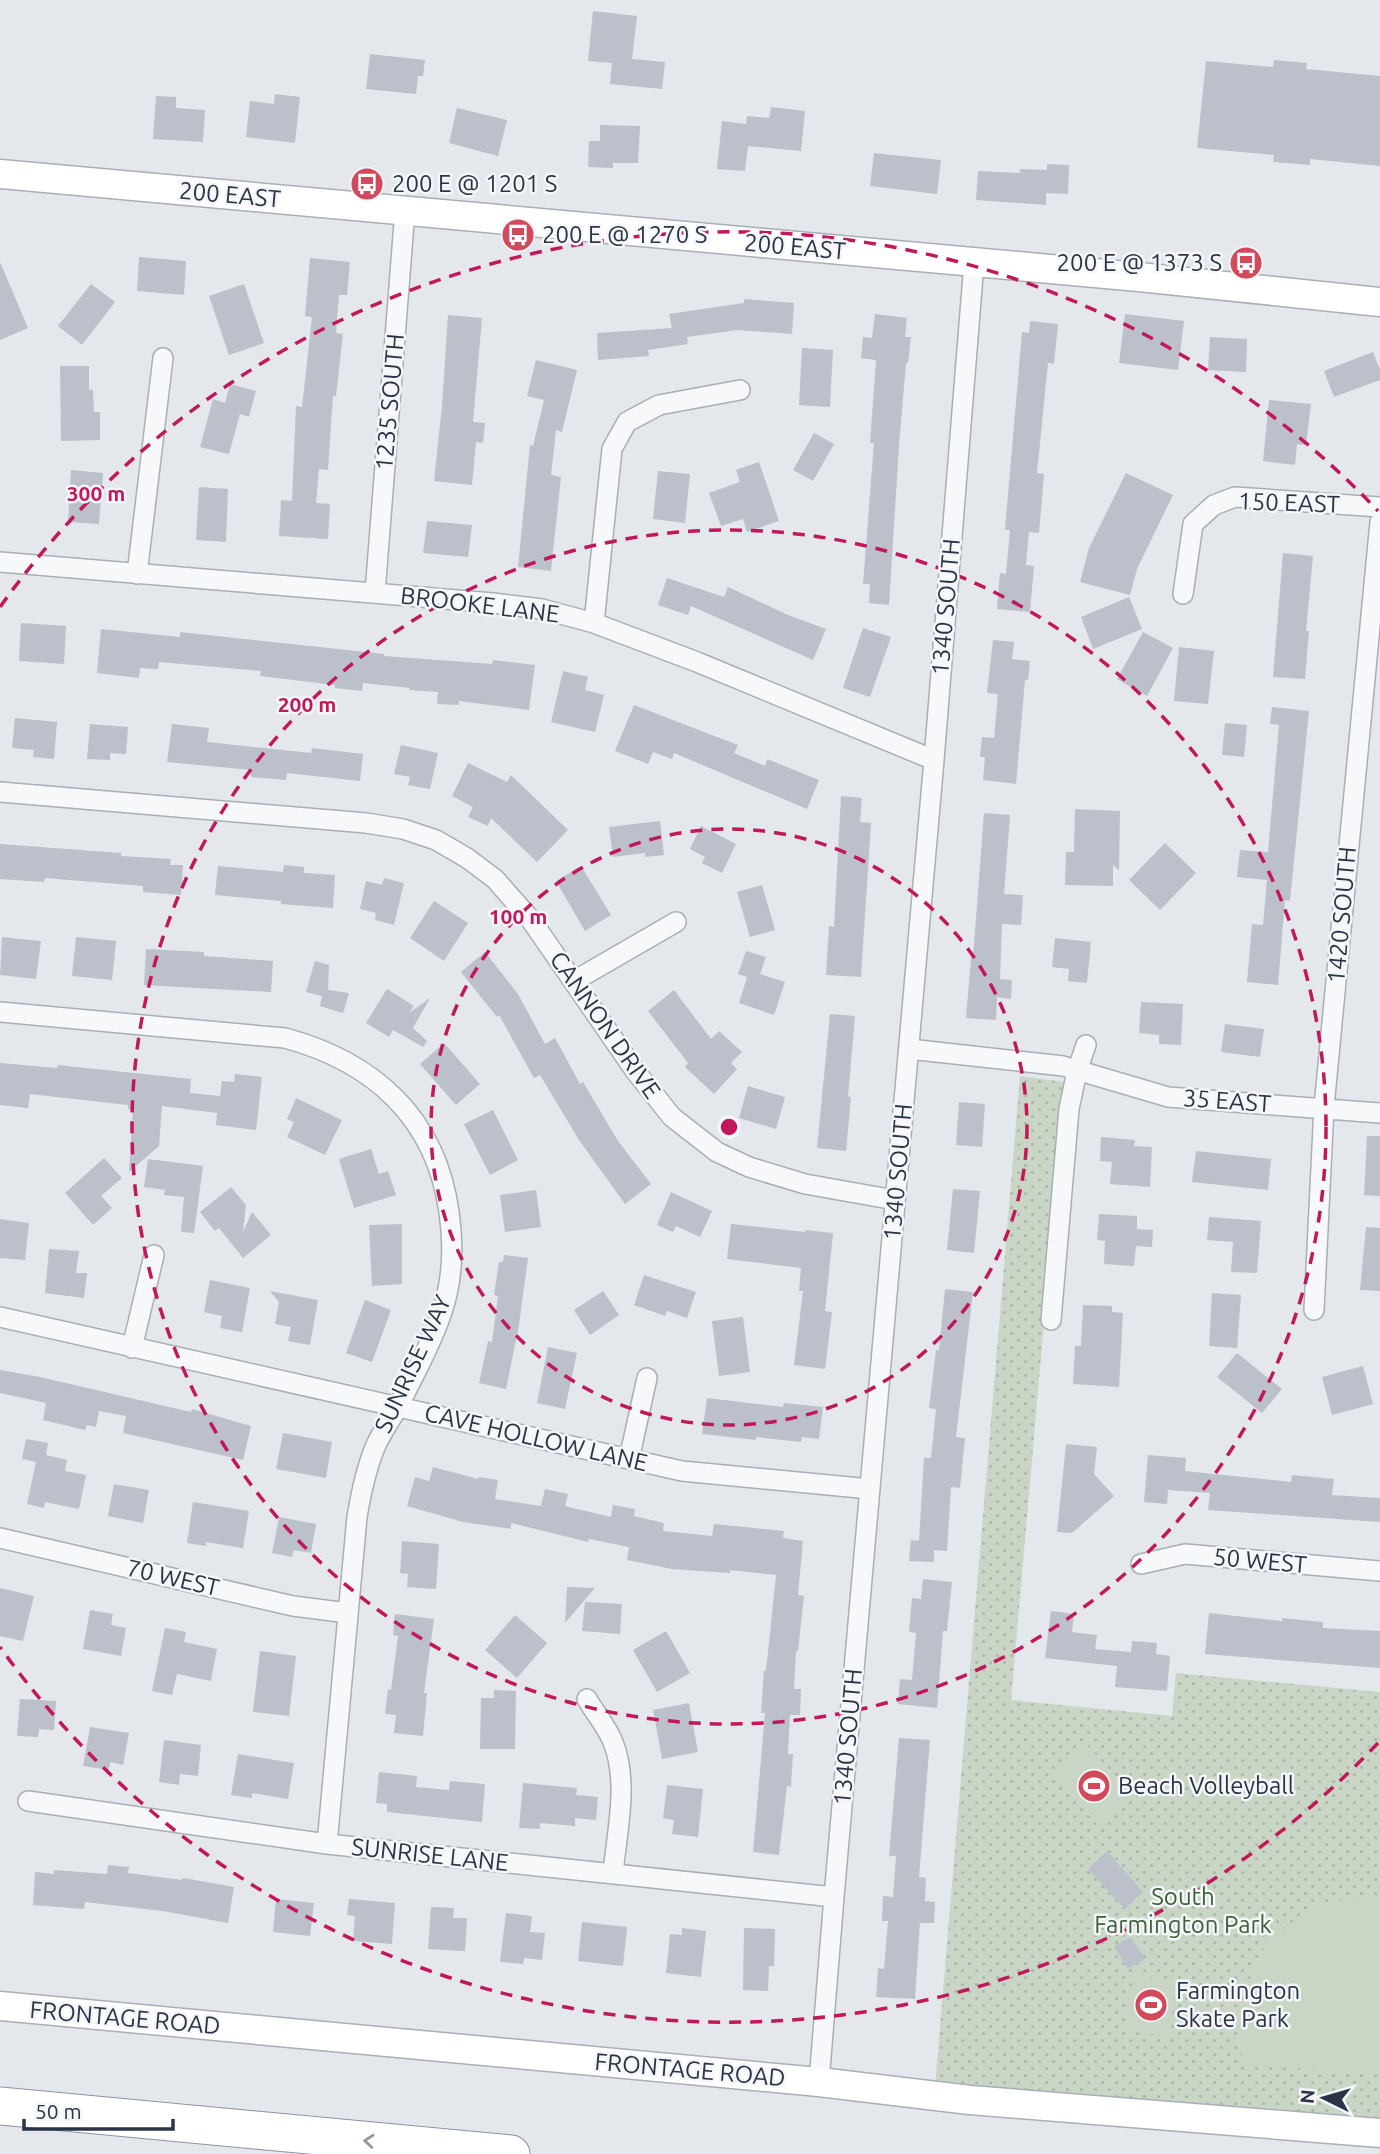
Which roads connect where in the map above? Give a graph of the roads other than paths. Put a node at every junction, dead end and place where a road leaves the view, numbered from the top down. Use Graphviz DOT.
graph roads {
  1 [pos="0,174"];
  2 [pos="405,210"];
  3 [pos="974,263"];
  4 [pos="1380,302"];
  5 [pos="163,358"];
  6 [pos="740,390"];
  7 [pos="1380,507"];
  8 [pos="1380,522"];
  9 [pos="0,562"];
  10 [pos="137,574"];
  11 [pos="375,593"];
  12 [pos="1183,594"];
  13 [pos="594,623"];
  14 [pos="934,760"];
  15 [pos="0,792"];
  16 [pos="676,922"];
  17 [pos="574,981"];
  18 [pos="0,1012"];
  19 [pos="1086,1045"];
  20 [pos="909,1049"];
  21 [pos="1077,1071"];
  22 [pos="1324,1107"];
  23 [pos="1380,1113"];
  24 [pos="895,1200"];
  25 [pos="155,1255"];
  26 [pos="1314,1310"];
  27 [pos="0,1317"];
  28 [pos="1051,1320"];
  29 [pos="132,1348"];
  30 [pos="647,1378"];
  31 [pos="397,1408"];
  32 [pos="629,1459"];
  33 [pos="870,1489"];
  34 [pos="0,1538"];
  35 [pos="1141,1564"];
  36 [pos="1380,1572"];
  37 [pos="348,1613"];
  38 [pos="587,1699"];
  39 [pos="28,1801"];
  40 [pos="327,1844"];
  41 [pos="614,1873"];
  42 [pos="834,1897"];
  43 [pos="0,2006"];
  44 [pos="819,2082"];
  45 [pos="0,2106"];
  46 [pos="1380,2133"];
  47 [pos="510,2154"];
  1 -- 2 [label="main road, 200 EAST"];
  2 -- 3 [label="main road, 200 EAST"];
  2 -- 11 [label="street, 1235 SOUTH"];
  3 -- 4 [label="main road, 200 EAST"];
  3 -- 14 [label="street, 1340 SOUTH"];
  5 -- 10 [label="street"];
  6 -- 13 [label="street"];
  7 -- 12 [label="street, 150 EAST"];
  8 -- 22 [label="street, 1420 SOUTH"];
  9 -- 10 [label="street, BROOKE LANE"];
  10 -- 11 [label="street, BROOKE LANE"];
  11 -- 13 [label="street, BROOKE LANE"];
  13 -- 14 [label="street, BROOKE LANE"];
  14 -- 20 [label="street, 1340 SOUTH"];
  15 -- 17 [label="street, CANNON DRIVE"];
  16 -- 17 [label="street"];
  17 -- 24 [label="street, CANNON DRIVE"];
  18 -- 31 [label="street, SUNRISE WAY"];
  19 -- 21 [label="street"];
  20 -- 21 [label="street, 35 EAST"];
  20 -- 24 [label="street, 1340 SOUTH"];
  21 -- 22 [label="street, 35 EAST"];
  21 -- 28 [label="street"];
  22 -- 23 [label="street, 35 EAST"];
  22 -- 26 [label="street, 1420 SOUTH"];
  24 -- 33 [label="street, 1340 SOUTH"];
  25 -- 29 [label="street"];
  27 -- 29 [label="street, CAVE HOLLOW LANE"];
  29 -- 31 [label="street, CAVE HOLLOW LANE"];
  30 -- 32 [label="street"];
  31 -- 32 [label="street, CAVE HOLLOW LANE"];
  31 -- 37 [label="street, SUNRISE WAY"];
  32 -- 33 [label="street, CAVE HOLLOW LANE"];
  33 -- 42 [label="street, 1340 SOUTH"];
  34 -- 37 [label="street, 70 WEST"];
  35 -- 36 [label="street, 50 WEST"];
  37 -- 40 [label="street, SUNRISE WAY"];
  38 -- 41 [label="street"];
  39 -- 40 [label="street, SUNRISE LANE"];
  40 -- 41 [label="street, SUNRISE LANE"];
  41 -- 42 [label="street, SUNRISE LANE"];
  42 -- 44 [label="street, 1340 SOUTH"];
  43 -- 44 [label="main road, FRONTAGE ROAD"];
  44 -- 46 [label="main road, FRONTAGE ROAD"];
  47 -- 45 [label="highway, one-way"];
}
